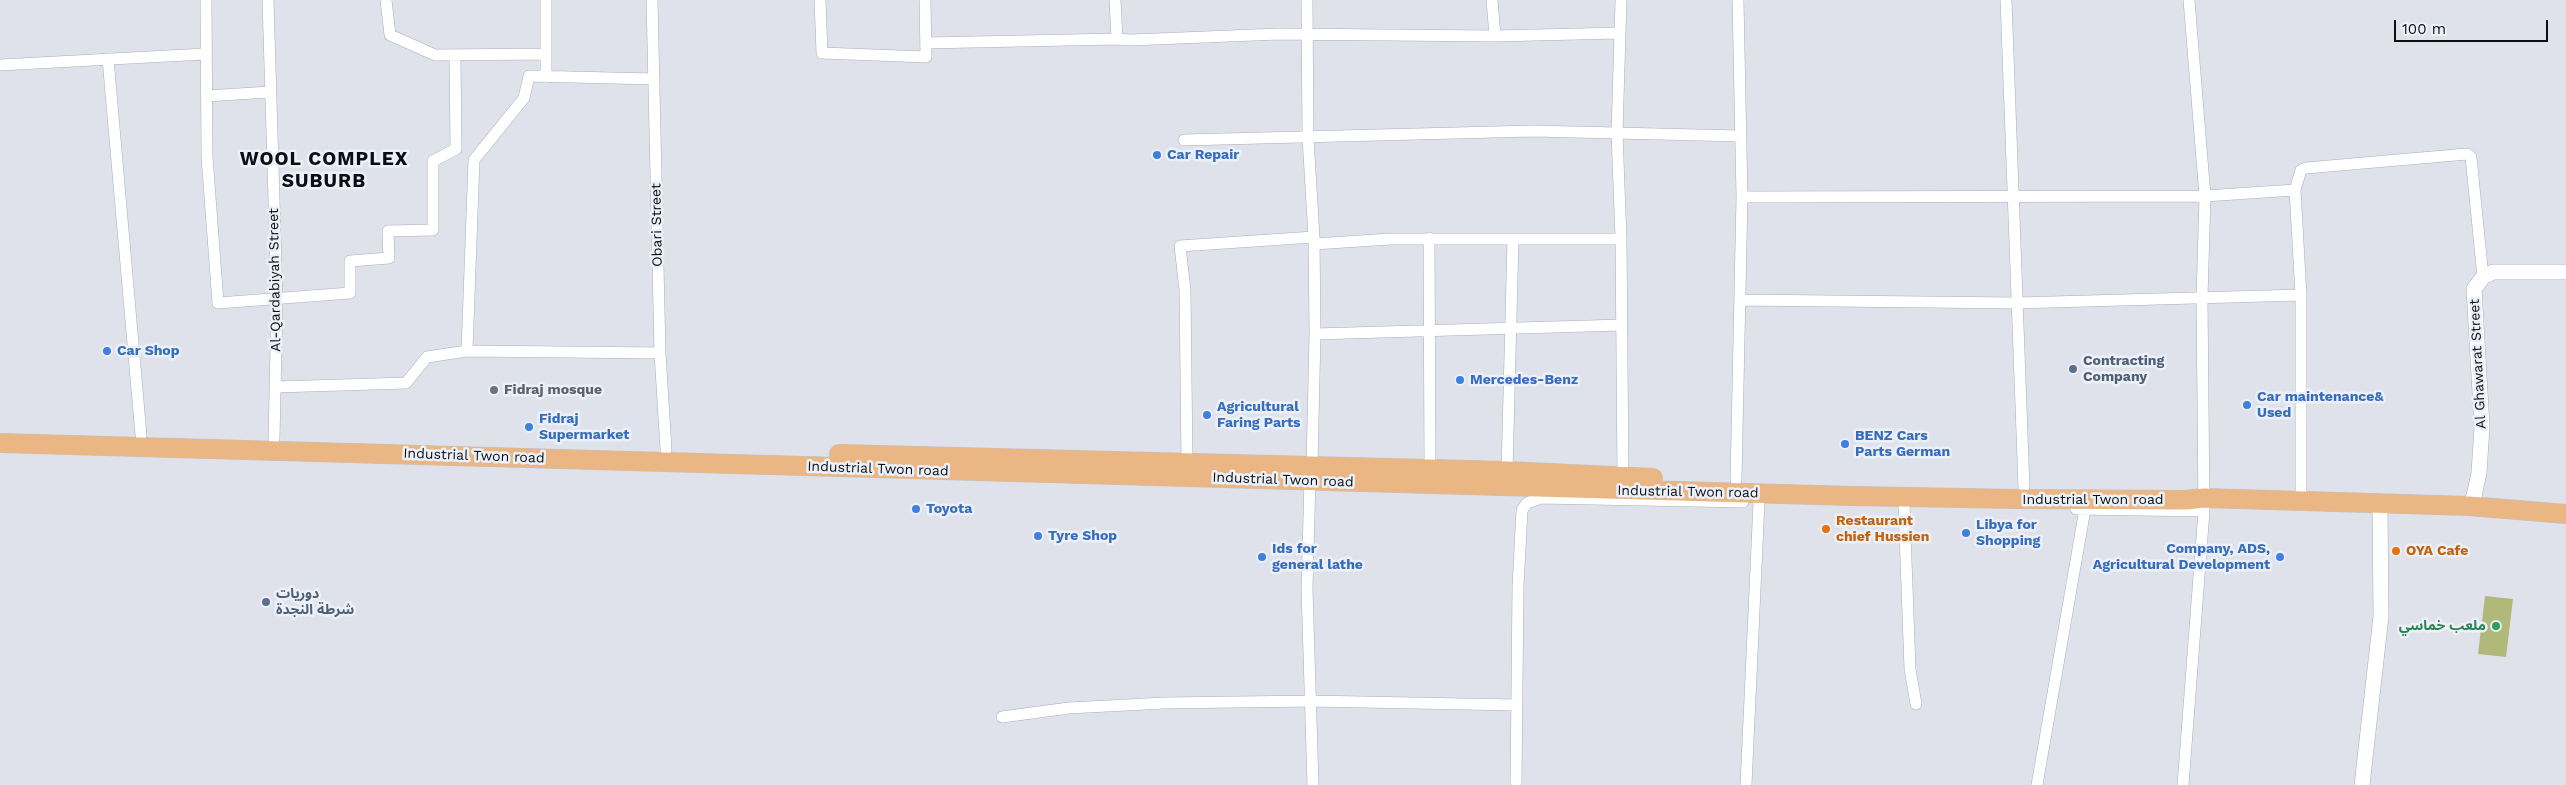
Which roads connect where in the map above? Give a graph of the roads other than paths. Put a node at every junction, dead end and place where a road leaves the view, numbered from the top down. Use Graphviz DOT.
graph roads {
  1 [pos="206,0"];
  2 [pos="268,0"];
  3 [pos="386,0"];
  4 [pos="546,0"];
  5 [pos="652,0"];
  6 [pos="820,0"];
  7 [pos="926,0"];
  8 [pos="1115,0"];
  9 [pos="1307,0"];
  10 [pos="1492,0"];
  11 [pos="1622,0"];
  12 [pos="1738,0"];
  13 [pos="2006,0"];
  14 [pos="2189,0"];
  15 [pos="1619,33"];
  16 [pos="1309,35"];
  17 [pos="1495,36"];
  18 [pos="1117,39"];
  19 [pos="926,43"];
  20 [pos="205,54"];
  21 [pos="546,54"];
  22 [pos="455,55"];
  23 [pos="108,59"];
  24 [pos="0,65"];
  25 [pos="546,76"];
  26 [pos="654,78"];
  27 [pos="270,92"];
  28 [pos="206,96"];
  29 [pos="1617,133"];
  30 [pos="1741,136"];
  31 [pos="1308,138"];
  32 [pos="1184,140"];
  33 [pos="456,149"];
  34 [pos="474,160"];
  35 [pos="2296,190"];
  36 [pos="2206,196"];
  37 [pos="1742,197"];
  38 [pos="2013,197"];
  39 [pos="1429,238"];
  40 [pos="1621,239"];
  41 [pos="1513,240"];
  42 [pos="1314,241"];
  43 [pos="2566,272"];
  44 [pos="2484,277"];
  45 [pos="2301,295"];
  46 [pos="2202,297"];
  47 [pos="277,300"];
  48 [pos="1741,300"];
  49 [pos="2016,303"];
  50 [pos="1622,325"];
  51 [pos="1511,328"];
  52 [pos="1429,330"];
  53 [pos="1315,334"];
  54 [pos="468,351"];
  55 [pos="660,353"];
  56 [pos="276,387"];
  57 [pos="0,431"];
  58 [pos="142,435"];
  59 [pos="274,439"];
  60 [pos="0,443"];
  61 [pos="666,450"];
  62 [pos="1186,463"];
  63 [pos="1430,470"];
  64 [pos="1507,471"];
  65 [pos="1311,473"];
  66 [pos="1623,477"];
  67 [pos="1736,480"];
  68 [pos="2024,487"];
  69 [pos="1523,488"];
  70 [pos="2301,501"];
  71 [pos="1759,502"];
  72 [pos="2380,503"];
  73 [pos="1904,505"];
  74 [pos="2204,505"];
  75 [pos="2470,506"];
  76 [pos="2085,509"];
  77 [pos="1522,510"];
  78 [pos="2566,514"];
  79 [pos="1312,701"];
  80 [pos="1916,704"];
  81 [pos="1516,706"];
  82 [pos="1002,717"];
  83 [pos="1313,785"];
  84 [pos="1516,785"];
  85 [pos="1746,785"];
  86 [pos="2037,785"];
  87 [pos="2183,785"];
  88 [pos="2362,785"];
  1 -- 20 [label="street"];
  2 -- 27 [label="street, Al-Qardabiyah Street"];
  3 -- 22 [label="street"];
  4 -- 21 [label="street"];
  5 -- 26 [label="street, Obari Street"];
  6 -- 19 [label="street"];
  7 -- 19 [label="street"];
  8 -- 18 [label="street"];
  9 -- 16 [label="street"];
  10 -- 17 [label="street"];
  11 -- 15 [label="street"];
  12 -- 30 [label="street"];
  13 -- 38 [label="street"];
  14 -- 36 [label="street"];
  15 -- 17 [label="street"];
  15 -- 29 [label="street"];
  16 -- 17 [label="street"];
  16 -- 18 [label="street"];
  16 -- 31 [label="street"];
  18 -- 19 [label="street"];
  20 -- 23 [label="street"];
  20 -- 28 [label="street"];
  21 -- 22 [label="street"];
  21 -- 25 [label="street"];
  22 -- 33 [label="street"];
  23 -- 24 [label="street"];
  23 -- 58 [label="street"];
  25 -- 26 [label="street"];
  25 -- 34 [label="street"];
  26 -- 55 [label="street, Obari Street"];
  27 -- 28 [label="street"];
  27 -- 47 [label="street, Al-Qardabiyah Street"];
  28 -- 47 [label="street"];
  29 -- 30 [label="street"];
  29 -- 31 [label="street"];
  29 -- 40 [label="street"];
  30 -- 37 [label="street"];
  31 -- 32 [label="street"];
  31 -- 42 [label="street"];
  33 -- 34 [label="street"];
  33 -- 47 [label="street"];
  34 -- 54 [label="street"];
  35 -- 36 [label="street"];
  35 -- 44 [label="street"];
  35 -- 45 [label="street"];
  36 -- 38 [label="street"];
  36 -- 46 [label="street"];
  37 -- 38 [label="street"];
  37 -- 48 [label="street"];
  38 -- 49 [label="street"];
  39 -- 41 [label="street"];
  39 -- 42 [label="street"];
  39 -- 52 [label="street"];
  40 -- 41 [label="street"];
  40 -- 50 [label="street"];
  41 -- 51 [label="street"];
  42 -- 53 [label="street"];
  42 -- 62 [label="street"];
  43 -- 44 [label="street"];
  44 -- 75 [label="street, Al Ghawarat Street"];
  45 -- 46 [label="street"];
  45 -- 70 [label="street"];
  46 -- 49 [label="street"];
  46 -- 74 [label="street"];
  47 -- 56 [label="street, Al-Qardabiyah Street"];
  48 -- 49 [label="street"];
  48 -- 67 [label="street"];
  49 -- 68 [label="street"];
  50 -- 51 [label="street"];
  50 -- 66 [label="street"];
  51 -- 52 [label="street"];
  51 -- 64 [label="street"];
  52 -- 53 [label="street"];
  52 -- 63 [label="street"];
  53 -- 65 [label="street"];
  54 -- 55 [label="street"];
  54 -- 56 [label="street"];
  55 -- 61 [label="street, Obari Street"];
  56 -- 59 [label="street, Al-Qardabiyah Street"];
  57 -- 58 [label="highway"];
  58 -- 59 [label="highway"];
  59 -- 61 [label="highway"];
  60 -- 65 [label="highway, Industrial Twon road"];
  61 -- 62 [label="highway"];
  62 -- 65 [label="highway"];
  63 -- 64 [label="highway"];
  63 -- 65 [label="highway"];
  64 -- 66 [label="highway"];
  65 -- 69 [label="highway, Industrial Twon road"];
  65 -- 79 [label="street"];
  66 -- 67 [label="highway"];
  67 -- 68 [label="highway"];
  68 -- 74 [label="highway"];
  69 -- 74 [label="highway, Industrial Twon road"];
  69 -- 77 [label="street"];
  70 -- 72 [label="highway, Industrial Twon road"];
  70 -- 74 [label="highway, Industrial Twon road"];
  71 -- 73 [label="street"];
  71 -- 77 [label="street"];
  71 -- 85 [label="street"];
  72 -- 75 [label="highway, Industrial Twon road"];
  72 -- 88 [label="street"];
  73 -- 76 [label="street"];
  73 -- 80 [label="street"];
  74 -- 76 [label="street"];
  74 -- 87 [label="street"];
  75 -- 78 [label="highway, Industrial Twon road"];
  76 -- 86 [label="street"];
  77 -- 81 [label="street"];
  79 -- 81 [label="street"];
  79 -- 82 [label="street"];
  79 -- 83 [label="street"];
  81 -- 84 [label="street"];
}
